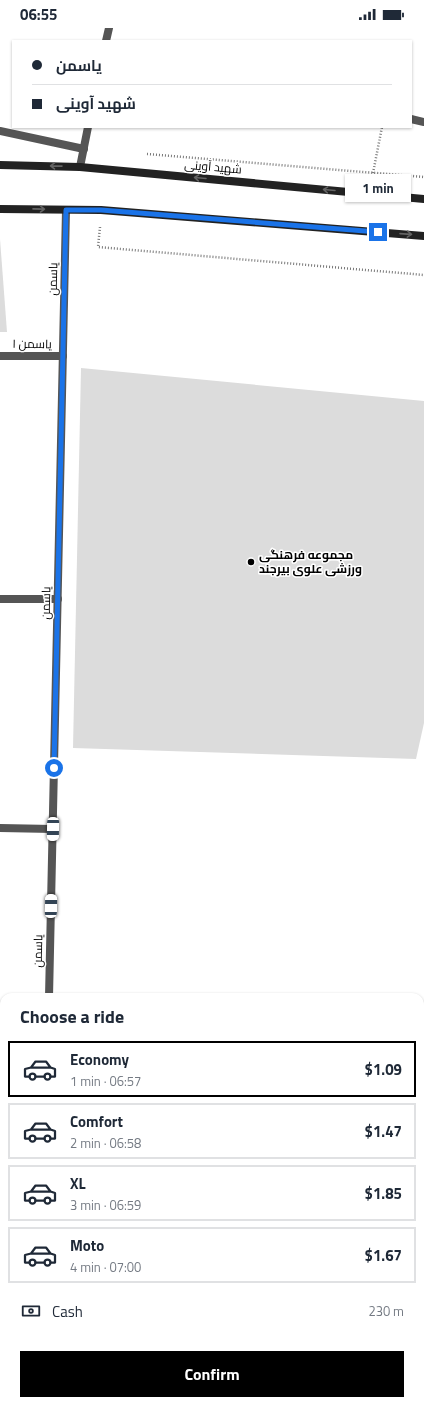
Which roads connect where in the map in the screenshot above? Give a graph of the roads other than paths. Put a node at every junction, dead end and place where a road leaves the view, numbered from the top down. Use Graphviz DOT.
graph roads {
  1 [pos="109,28"];
  2 [pos="106,40"];
  3 [pos="412,119"];
  4 [pos="424,122"];
  5 [pos="88,128"];
  6 [pos="0,131"];
  7 [pos="84,149"];
  8 [pos="0,165"];
  9 [pos="80,167"];
  10 [pos="424,199"];
  11 [pos="0,208"];
  12 [pos="66,210"];
  13 [pos="424,236"];
  14 [pos="0,356"];
  15 [pos="63,356"];
  16 [pos="0,599"];
  17 [pos="58,599"];
  18 [pos="0,828"];
  19 [pos="53,829"];
  20 [pos="49,993"];
  1 -- 2 [label="street"];
  3 -- 4 [label="street"];
  5 -- 7 [label="street"];
  6 -- 7 [label="street"];
  7 -- 9 [label="street"];
  9 -- 8 [label="main road, شهید آوینی, one-way"];
  10 -- 9 [label="main road, شهید آوینی, one-way"];
  11 -- 12 [label="main road, one-way"];
  12 -- 13 [label="main road, one-way"];
  12 -- 15 [label="street, یاسمن"];
  14 -- 15 [label="street, یاسمن ۱"];
  15 -- 17 [label="street, یاسمن"];
  16 -- 17 [label="street"];
  17 -- 19 [label="street, یاسمن"];
  18 -- 19 [label="street"];
  19 -- 20 [label="street, یاسمن"];
}
